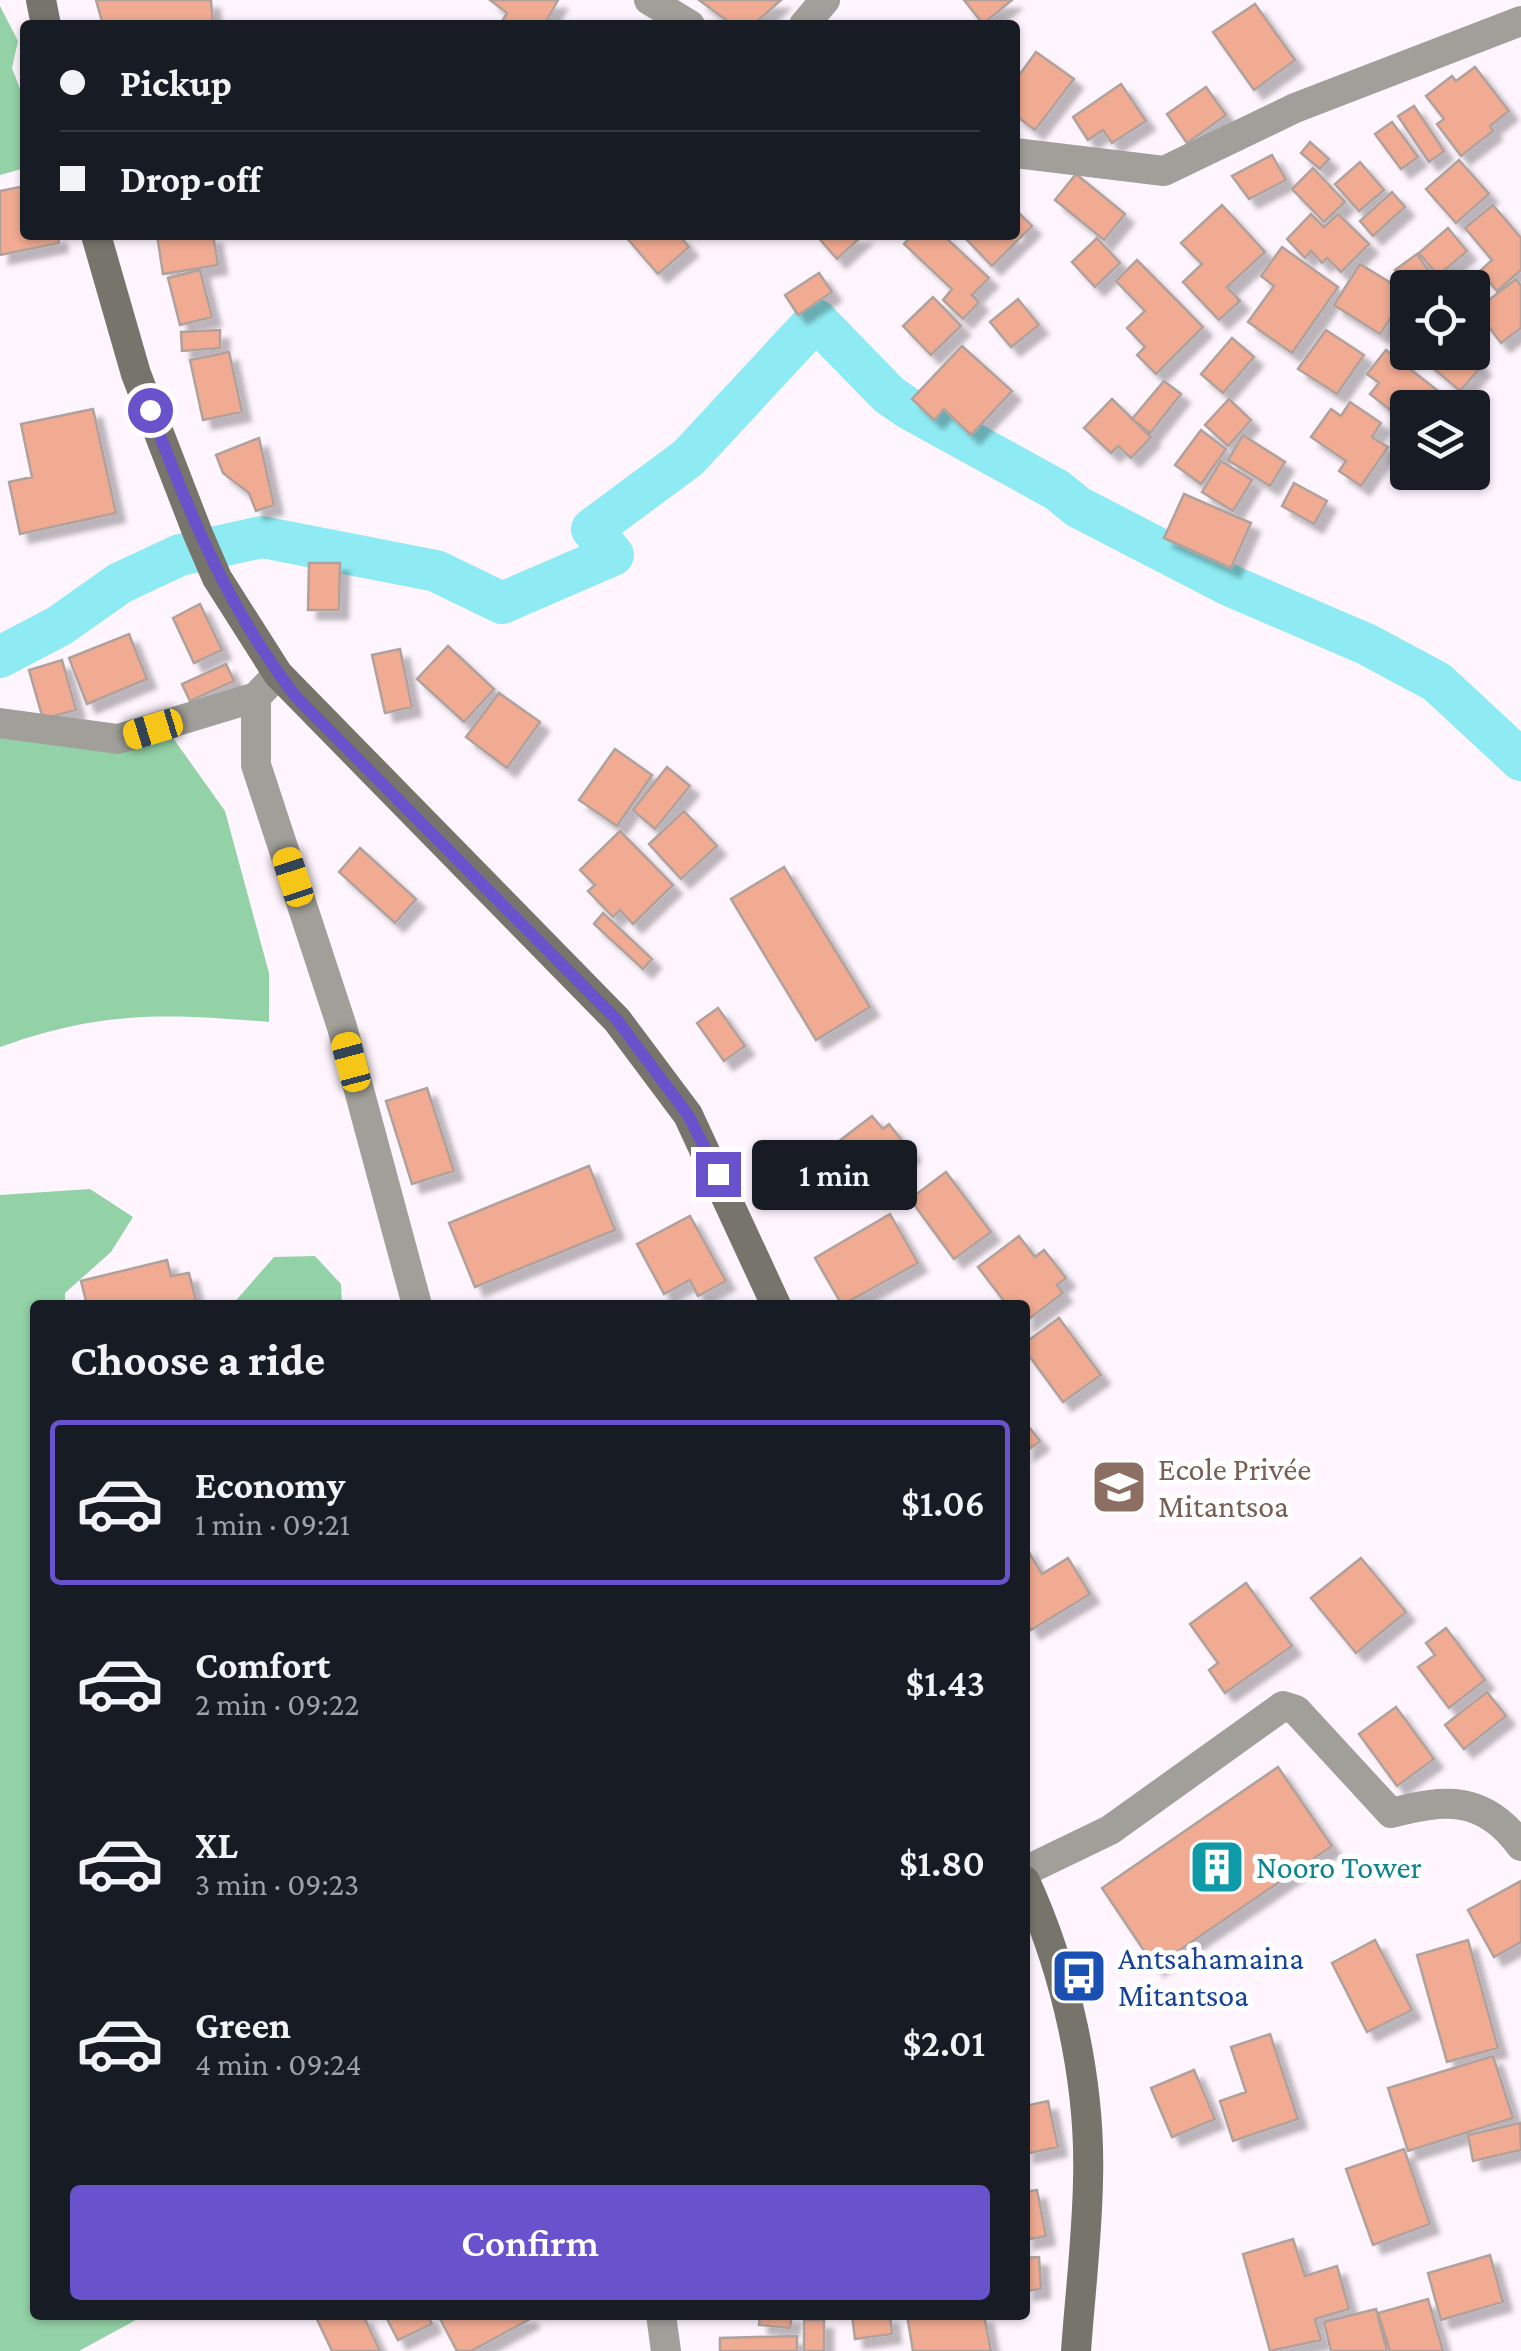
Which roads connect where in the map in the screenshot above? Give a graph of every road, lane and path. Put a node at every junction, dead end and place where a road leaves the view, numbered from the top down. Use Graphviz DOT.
graph roads {
  1 [pos="649,0"];
  2 [pos="825,0"];
  3 [pos="682,20"];
  4 [pos="808,20"];
  5 [pos="1521,21"];
  6 [pos="1020,154"];
  7 [pos="97,240"];
  8 [pos="278,674"];
  9 [pos="256,697"];
  10 [pos="0,723"];
  11 [pos="416,1300"];
  12 [pos="774,1300"];
  13 [pos="1521,1846"];
  14 [pos="1030,1870"];
  15 [pos="1030,1892"];
  16 [pos="662,2320"];
  17 [pos="666,2351"];
  18 [pos="1076,2351"];
  1 -- 3 [label="street"];
  2 -- 4 [label="street"];
  5 -- 6 [label="street"];
  7 -- 8 [label="main road"];
  8 -- 9 [label="street"];
  8 -- 12 [label="main road"];
  9 -- 10 [label="street"];
  9 -- 11 [label="street"];
  13 -- 14 [label="street"];
  15 -- 18 [label="main road"];
  16 -- 17 [label="street"];
}
